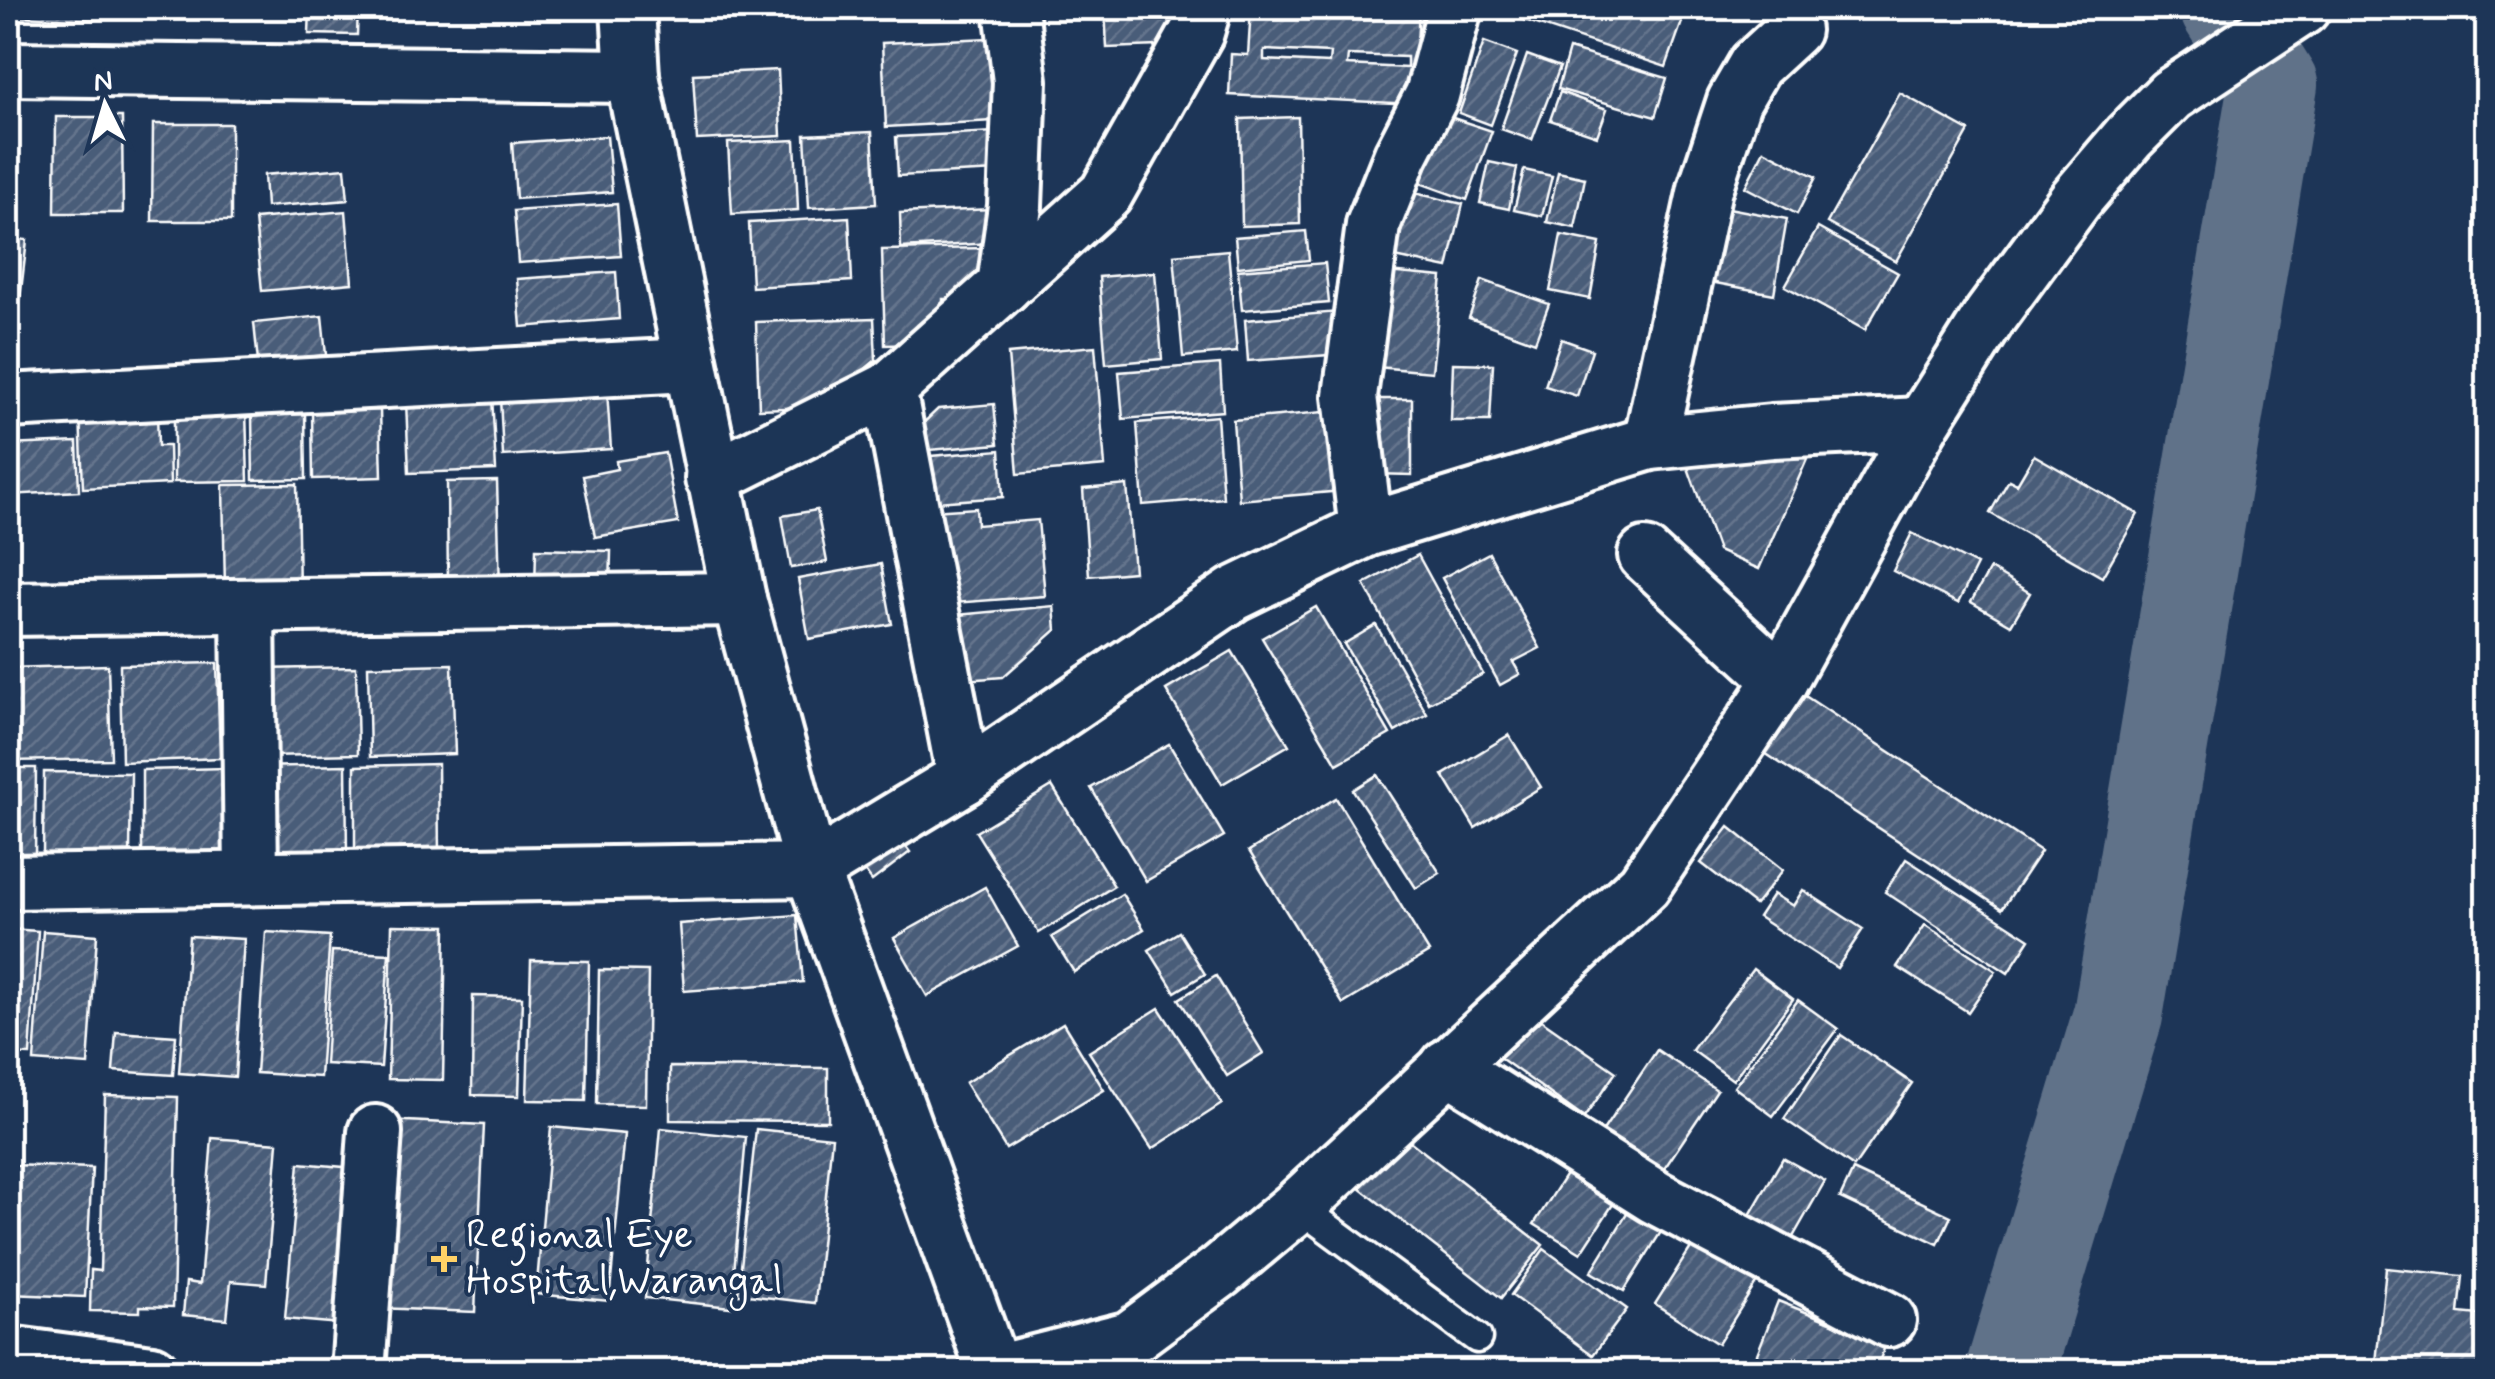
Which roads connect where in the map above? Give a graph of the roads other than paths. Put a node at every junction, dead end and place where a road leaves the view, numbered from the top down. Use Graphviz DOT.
graph roads {
  1 [pos="628,8"];
  2 [pos="1011,8"];
  3 [pos="1204,8"];
  4 [pos="1455,8"];
  5 [pos="2303,8"];
  6 [pos="1793,30"];
  7 [pos="8,69"];
  8 [pos="632,76"];
  9 [pos="1004,286"];
  10 [pos="689,365"];
  11 [pos="889,390"];
  12 [pos="8,401"];
  13 [pos="1922,424"];
  14 [pos="1650,444"];
  15 [pos="712,478"];
  16 [pos="1366,530"];
  17 [pos="1645,556"];
  18 [pos="738,600"];
  19 [pos="248,606"];
  20 [pos="8,609"];
  21 [pos="1781,680"];
  22 [pos="964,778"];
  23 [pos="812,870"];
  24 [pos="252,878"];
  25 [pos="8,882"];
  26 [pos="1447,1066"];
  27 [pos="374,1132"];
  28 [pos="1298,1206"];
  29 [pos="1889,1320"];
  30 [pos="1477,1338"];
  31 [pos="8,1352"];
  32 [pos="49,1366"];
  33 [pos="152,1372"];
  34 [pos="358,1372"];
  35 [pos="994,1372"];
  1 -- 8 [label="street"];
  2 -- 9 [label="street"];
  3 -- 9 [label="street"];
  4 -- 16 [label="street"];
  5 -- 13 [label="street"];
  6 -- 14 [label="street"];
  7 -- 8 [label="street"];
  8 -- 10 [label="street"];
  9 -- 11 [label="street"];
  10 -- 12 [label="street"];
  10 -- 15 [label="street"];
  11 -- 15 [label="street"];
  11 -- 22 [label="street"];
  13 -- 14 [label="street"];
  13 -- 21 [label="street"];
  14 -- 16 [label="street"];
  15 -- 18 [label="street"];
  16 -- 22 [label="street"];
  17 -- 21 [label="street"];
  18 -- 19 [label="street"];
  18 -- 23 [label="street"];
  19 -- 20 [label="street"];
  19 -- 24 [label="street"];
  21 -- 26 [label="street"];
  22 -- 23 [label="street"];
  23 -- 24 [label="street"];
  23 -- 35 [label="street"];
  24 -- 25 [label="street"];
  26 -- 28 [label="street"];
  26 -- 29 [label="street"];
  27 -- 34 [label="street"];
  28 -- 30 [label="lane"];
  28 -- 35 [label="street"];
  31 -- 32 [label="street"];
  32 -- 33 [label="street"];
}
